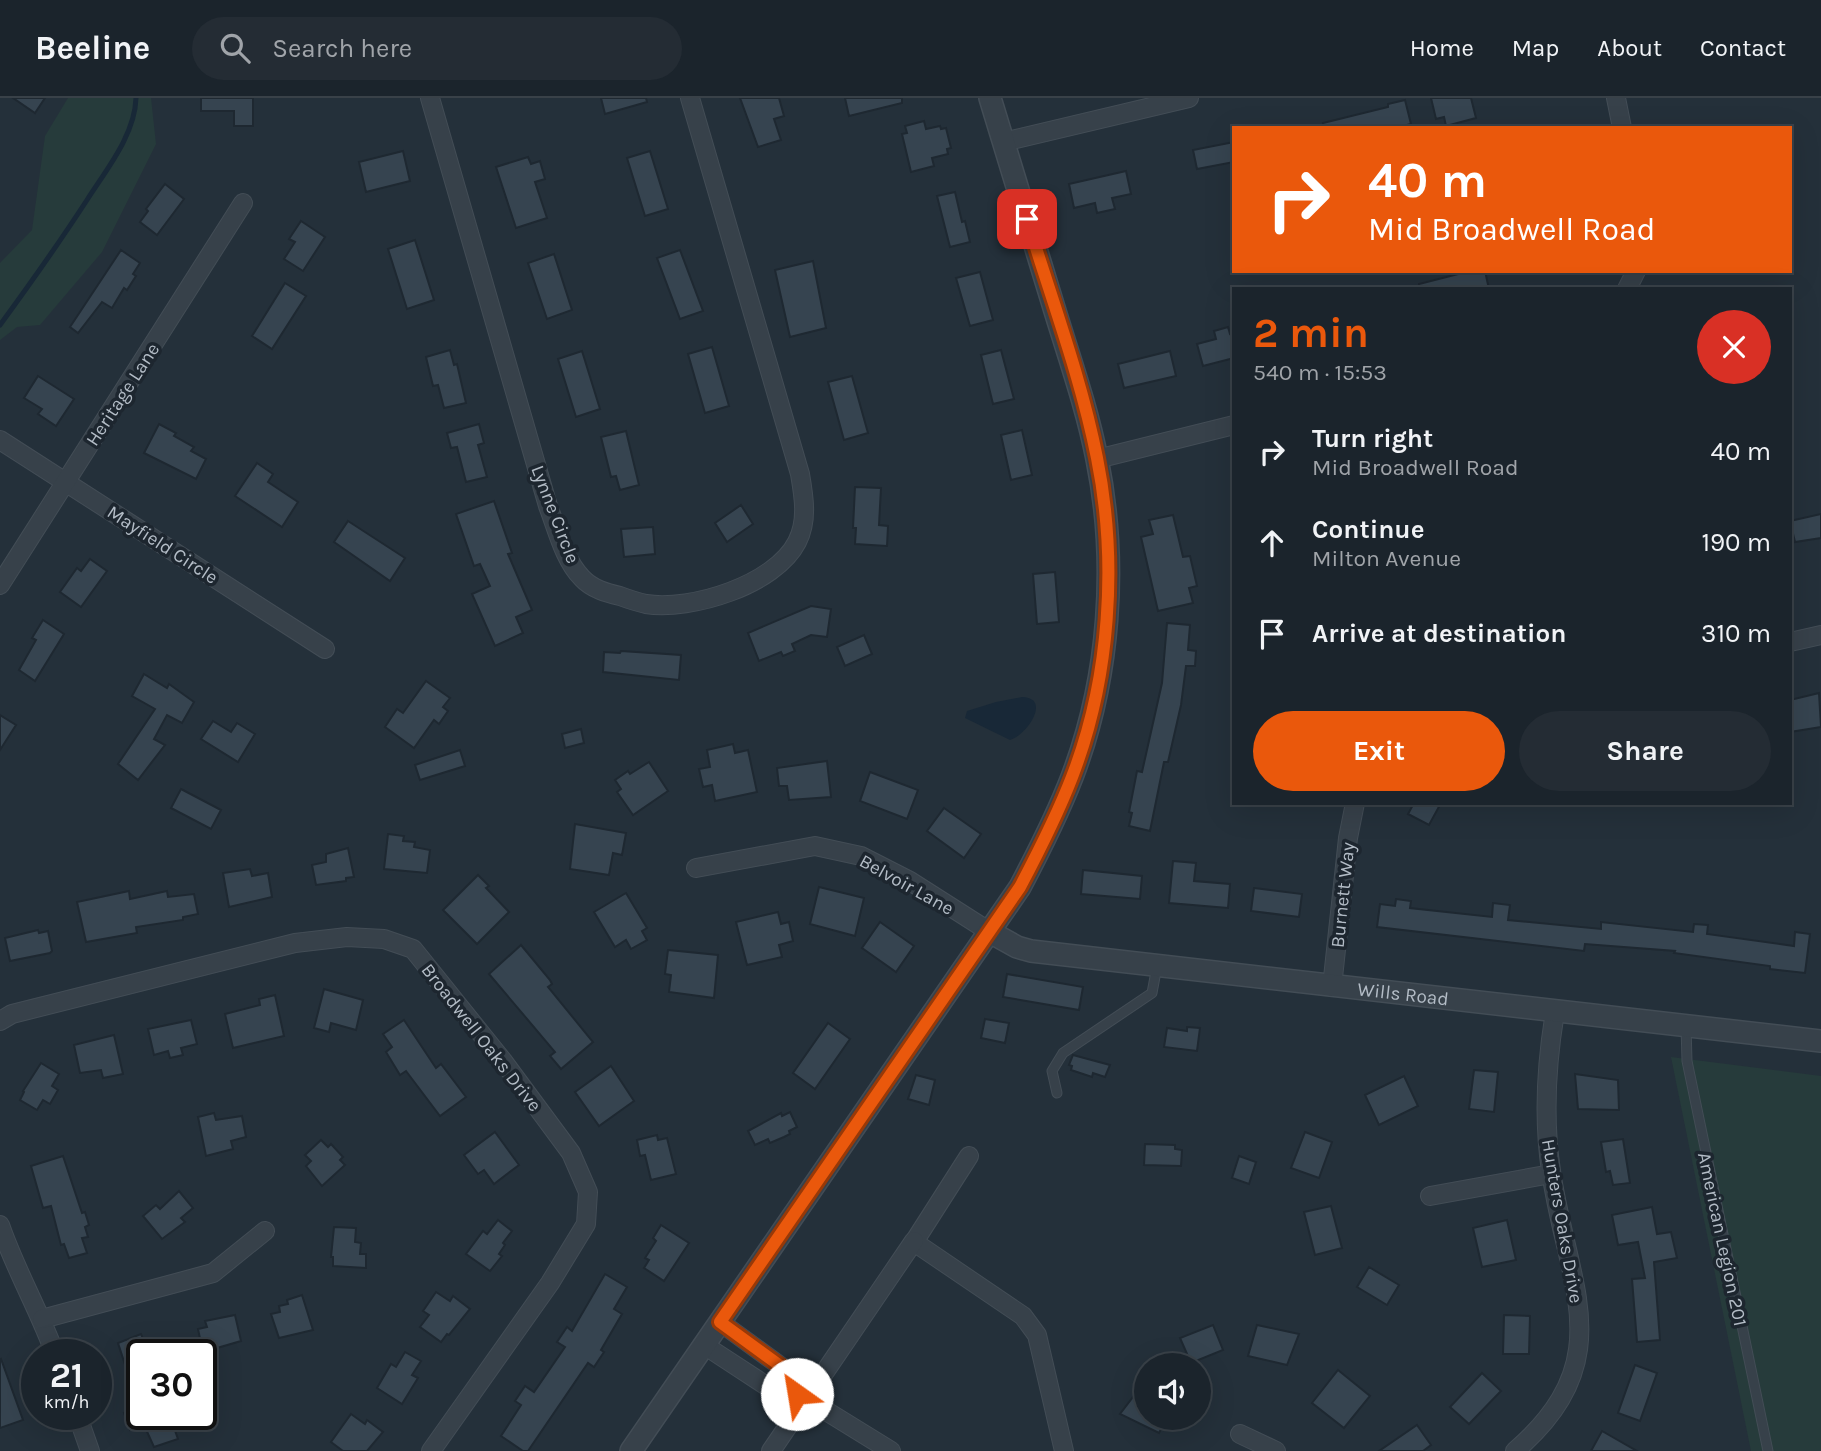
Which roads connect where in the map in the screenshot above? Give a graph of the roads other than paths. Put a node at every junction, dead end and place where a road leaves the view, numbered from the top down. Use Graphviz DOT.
graph roads {
  1 [pos="429,98"];
  2 [pos="690,98"];
  3 [pos="989,98"];
  4 [pos="1189,98"];
  5 [pos="1616,98"];
  6 [pos="1622,126"];
  7 [pos="1003,142"];
  8 [pos="243,203"];
  9 [pos="1232,425"];
  10 [pos="0,440"];
  11 [pos="1097,459"];
  12 [pos="66,482"];
  13 [pos="0,584"];
  14 [pos="1821,635"];
  15 [pos="1792,642"];
  16 [pos="325,649"];
  17 [pos="1355,805"];
  18 [pos="696,867"];
  19 [pos="990,932"];
  20 [pos="1157,966"];
  21 [pos="1332,987"];
  22 [pos="1555,1012"];
  23 [pos="0,1021"];
  24 [pos="1686,1026"];
  25 [pos="1821,1041"];
  26 [pos="1058,1093"];
  27 [pos="969,1156"];
  28 [pos="1551,1174"];
  29 [pos="1430,1196"];
  30 [pos="0,1225"];
  31 [pos="265,1231"];
  32 [pos="914,1241"];
  33 [pos="42,1319"];
  34 [pos="720,1322"];
  35 [pos="49,1339"];
  36 [pos="704,1345"];
  37 [pos="802,1396"];
  38 [pos="83,1430"];
  39 [pos="1240,1434"];
  40 [pos="90,1451"];
  41 [pos="431,1451"];
  42 [pos="631,1451"];
  43 [pos="771,1451"];
  44 [pos="891,1451"];
  45 [pos="1064,1451"];
  46 [pos="1276,1451"];
  47 [pos="1515,1451"];
  48 [pos="1768,1451"];
  1 -- 2 [label="street, Lynne Circle"];
  3 -- 7 [label="street"];
  4 -- 7 [label="street"];
  5 -- 6 [label="street"];
  7 -- 11 [label="street"];
  8 -- 12 [label="street, Heritage Lane"];
  9 -- 11 [label="street"];
  10 -- 12 [label="street, Mayfield Circle"];
  11 -- 19 [label="street"];
  12 -- 13 [label="street, Heritage Lane"];
  12 -- 16 [label="street, Mayfield Circle"];
  14 -- 15 [label="street"];
  17 -- 21 [label="street, Burnett Way"];
  18 -- 19 [label="street, Belvoir Lane"];
  19 -- 20 [label="street, Wills Road"];
  19 -- 34 [label="street"];
  20 -- 21 [label="street, Wills Road"];
  20 -- 26 [label="lane"];
  21 -- 22 [label="street, Wills Road"];
  22 -- 24 [label="street, Wills Road"];
  22 -- 28 [label="street, Hunters Oaks Drive"];
  23 -- 41 [label="street, Broadwell Oaks Drive"];
  24 -- 25 [label="street, Wills Road"];
  24 -- 48 [label="lane, American Legion 201"];
  27 -- 32 [label="street"];
  28 -- 29 [label="street"];
  28 -- 47 [label="street, Hunters Oaks Drive"];
  30 -- 33 [label="street"];
  31 -- 33 [label="street"];
  32 -- 37 [label="street"];
  32 -- 45 [label="street"];
  33 -- 35 [label="street"];
  34 -- 36 [label="street"];
  34 -- 37 [label="street"];
  36 -- 37 [label="street"];
  36 -- 42 [label="street"];
  37 -- 43 [label="street"];
  37 -- 44 [label="street"];
  38 -- 40 [label="street"];
  39 -- 46 [label="street"];
}
